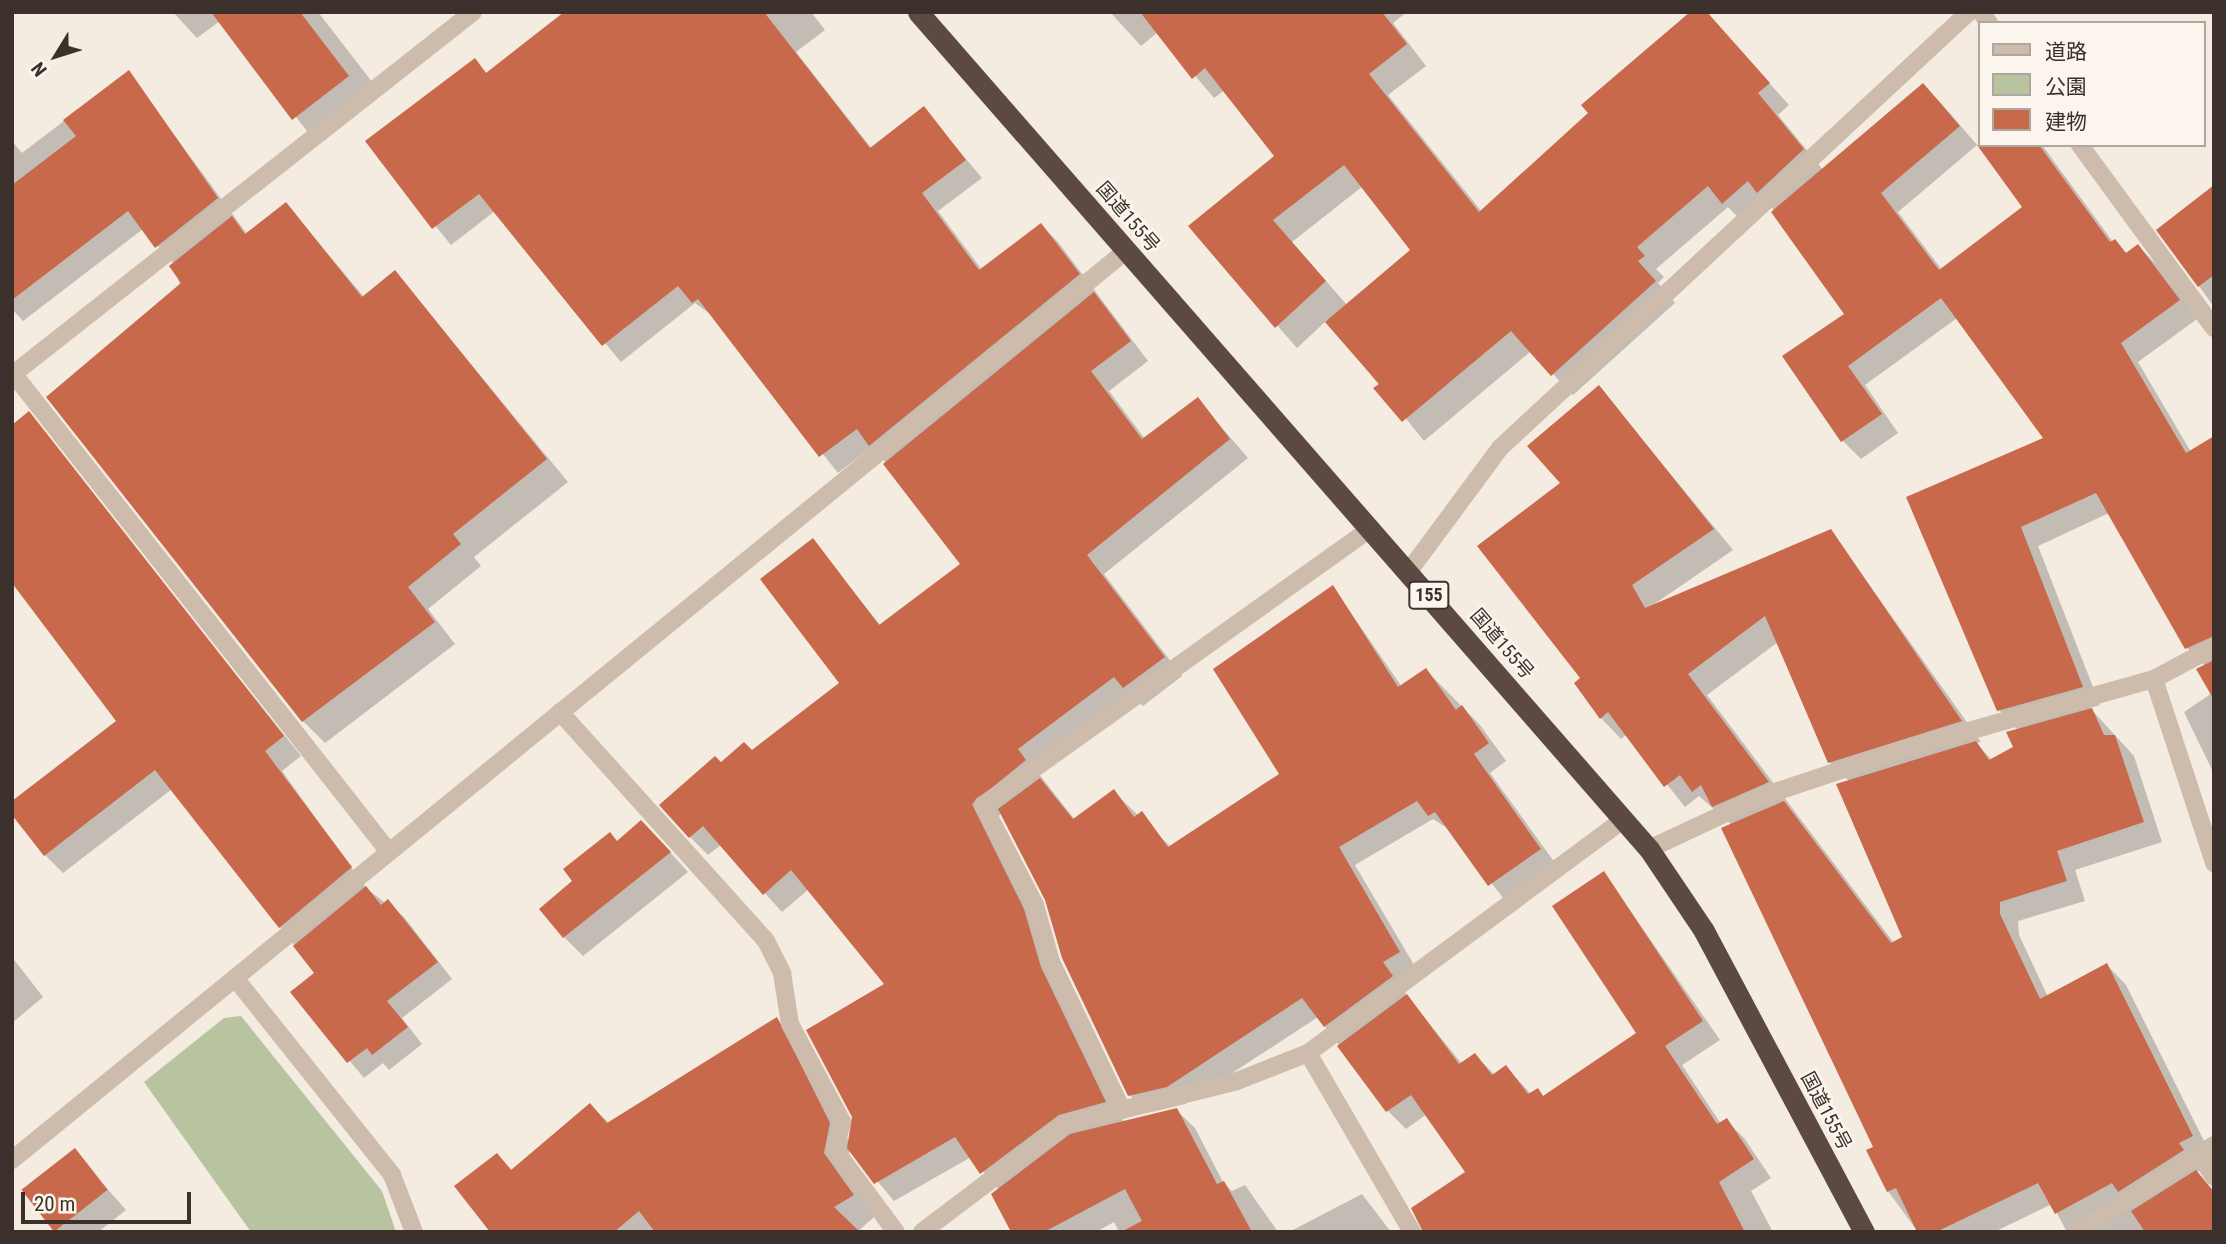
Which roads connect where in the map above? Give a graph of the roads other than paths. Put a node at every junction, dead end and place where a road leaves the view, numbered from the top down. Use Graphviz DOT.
graph roads {
  1 [pos="473,12"];
  2 [pos="918,12"];
  3 [pos="1969,12"];
  4 [pos="2081,147"];
  5 [pos="1127,250"];
  6 [pos="2214,328"];
  7 [pos="13,373"];
  8 [pos="1371,528"];
  9 [pos="1409,571"];
  10 [pos="2214,647"];
  11 [pos="2154,679"];
  12 [pos="560,712"];
  13 [pos="1623,820"];
  14 [pos="1648,849"];
  15 [pos="389,852"];
  16 [pos="2214,863"];
  17 [pos="235,978"];
  18 [pos="1308,1053"];
  19 [pos="1122,1110"];
  20 [pos="2206,1149"];
  21 [pos="12,1160"];
  22 [pos="2214,1177"];
  23 [pos="414,1232"];
  24 [pos="896,1232"];
  25 [pos="922,1232"];
  26 [pos="1412,1232"];
  27 [pos="1864,1232"];
  28 [pos="2077,1232"];
  1 -- 7 [label="street"];
  2 -- 5 [label="highway, 国道155号 / 155"];
  3 -- 9 [label="street"];
  4 -- 6 [label="street"];
  5 -- 8 [label="highway, 国道155号 / 155"];
  5 -- 12 [label="street"];
  7 -- 15 [label="street"];
  8 -- 9 [label="highway, 国道155号 / 155"];
  8 -- 19 [label="street"];
  9 -- 13 [label="highway, 国道155号 / 155"];
  10 -- 11 [label="street"];
  11 -- 14 [label="street"];
  11 -- 16 [label="street"];
  12 -- 15 [label="street"];
  12 -- 24 [label="street"];
  13 -- 14 [label="highway, 国道155号 / 155"];
  13 -- 18 [label="street"];
  14 -- 27 [label="highway, 国道155号 / 155"];
  15 -- 17 [label="street"];
  17 -- 21 [label="street"];
  17 -- 23 [label="street"];
  18 -- 19 [label="street"];
  18 -- 26 [label="street"];
  19 -- 25 [label="street"];
  20 -- 22 [label="street"];
  20 -- 28 [label="street"];
}
